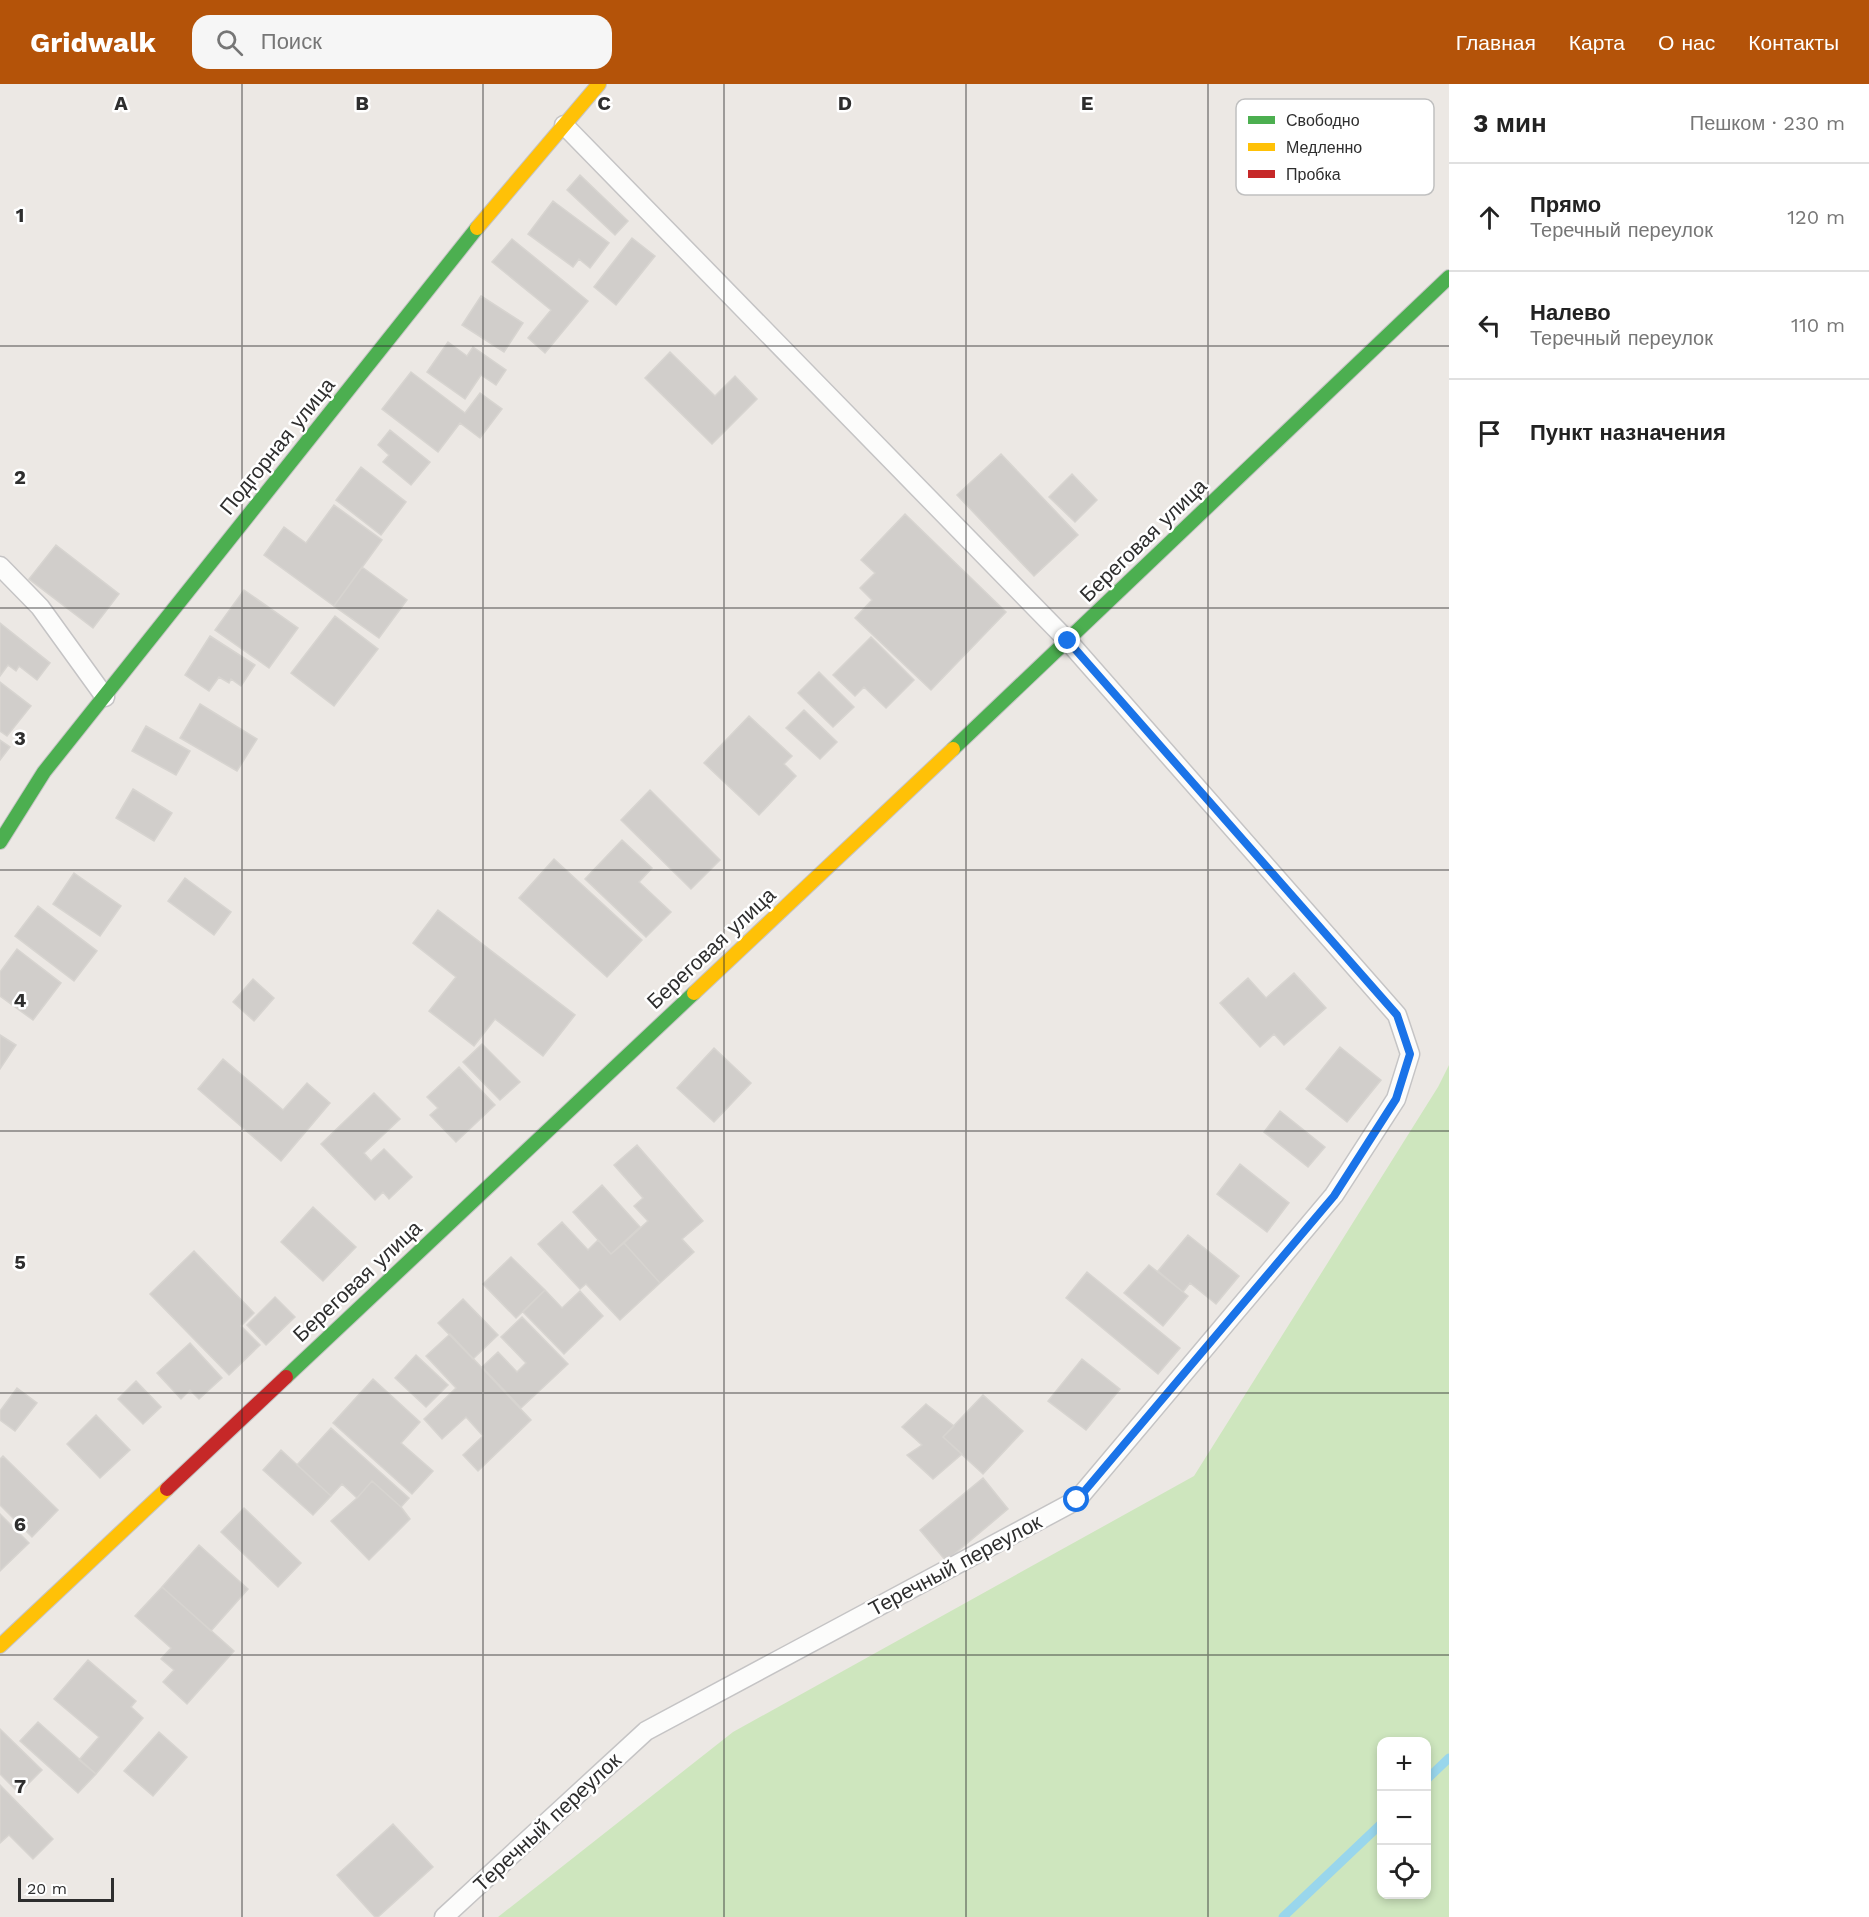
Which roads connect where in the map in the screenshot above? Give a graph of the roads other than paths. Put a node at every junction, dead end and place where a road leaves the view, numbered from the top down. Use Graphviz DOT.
graph roads {
  1 [pos="599,84"];
  2 [pos="564,125"];
  3 [pos="1449,277"];
  4 [pos="0,566"];
  5 [pos="1068,641"];
  6 [pos="105,697"];
  7 [pos="0,842"];
  8 [pos="0,1646"];
  9 [pos="444,1917"];
  1 -- 2 [label="street, Подгорная улица"];
  2 -- 5 [label="lane, Теречный переулок"];
  2 -- 6 [label="street, Подгорная улица"];
  3 -- 5 [label="street, Береговая улица"];
  4 -- 6 [label="lane"];
  5 -- 8 [label="street, Береговая улица"];
  5 -- 9 [label="lane, Теречный переулок"];
  6 -- 7 [label="street, Подгорная улица"];
}
